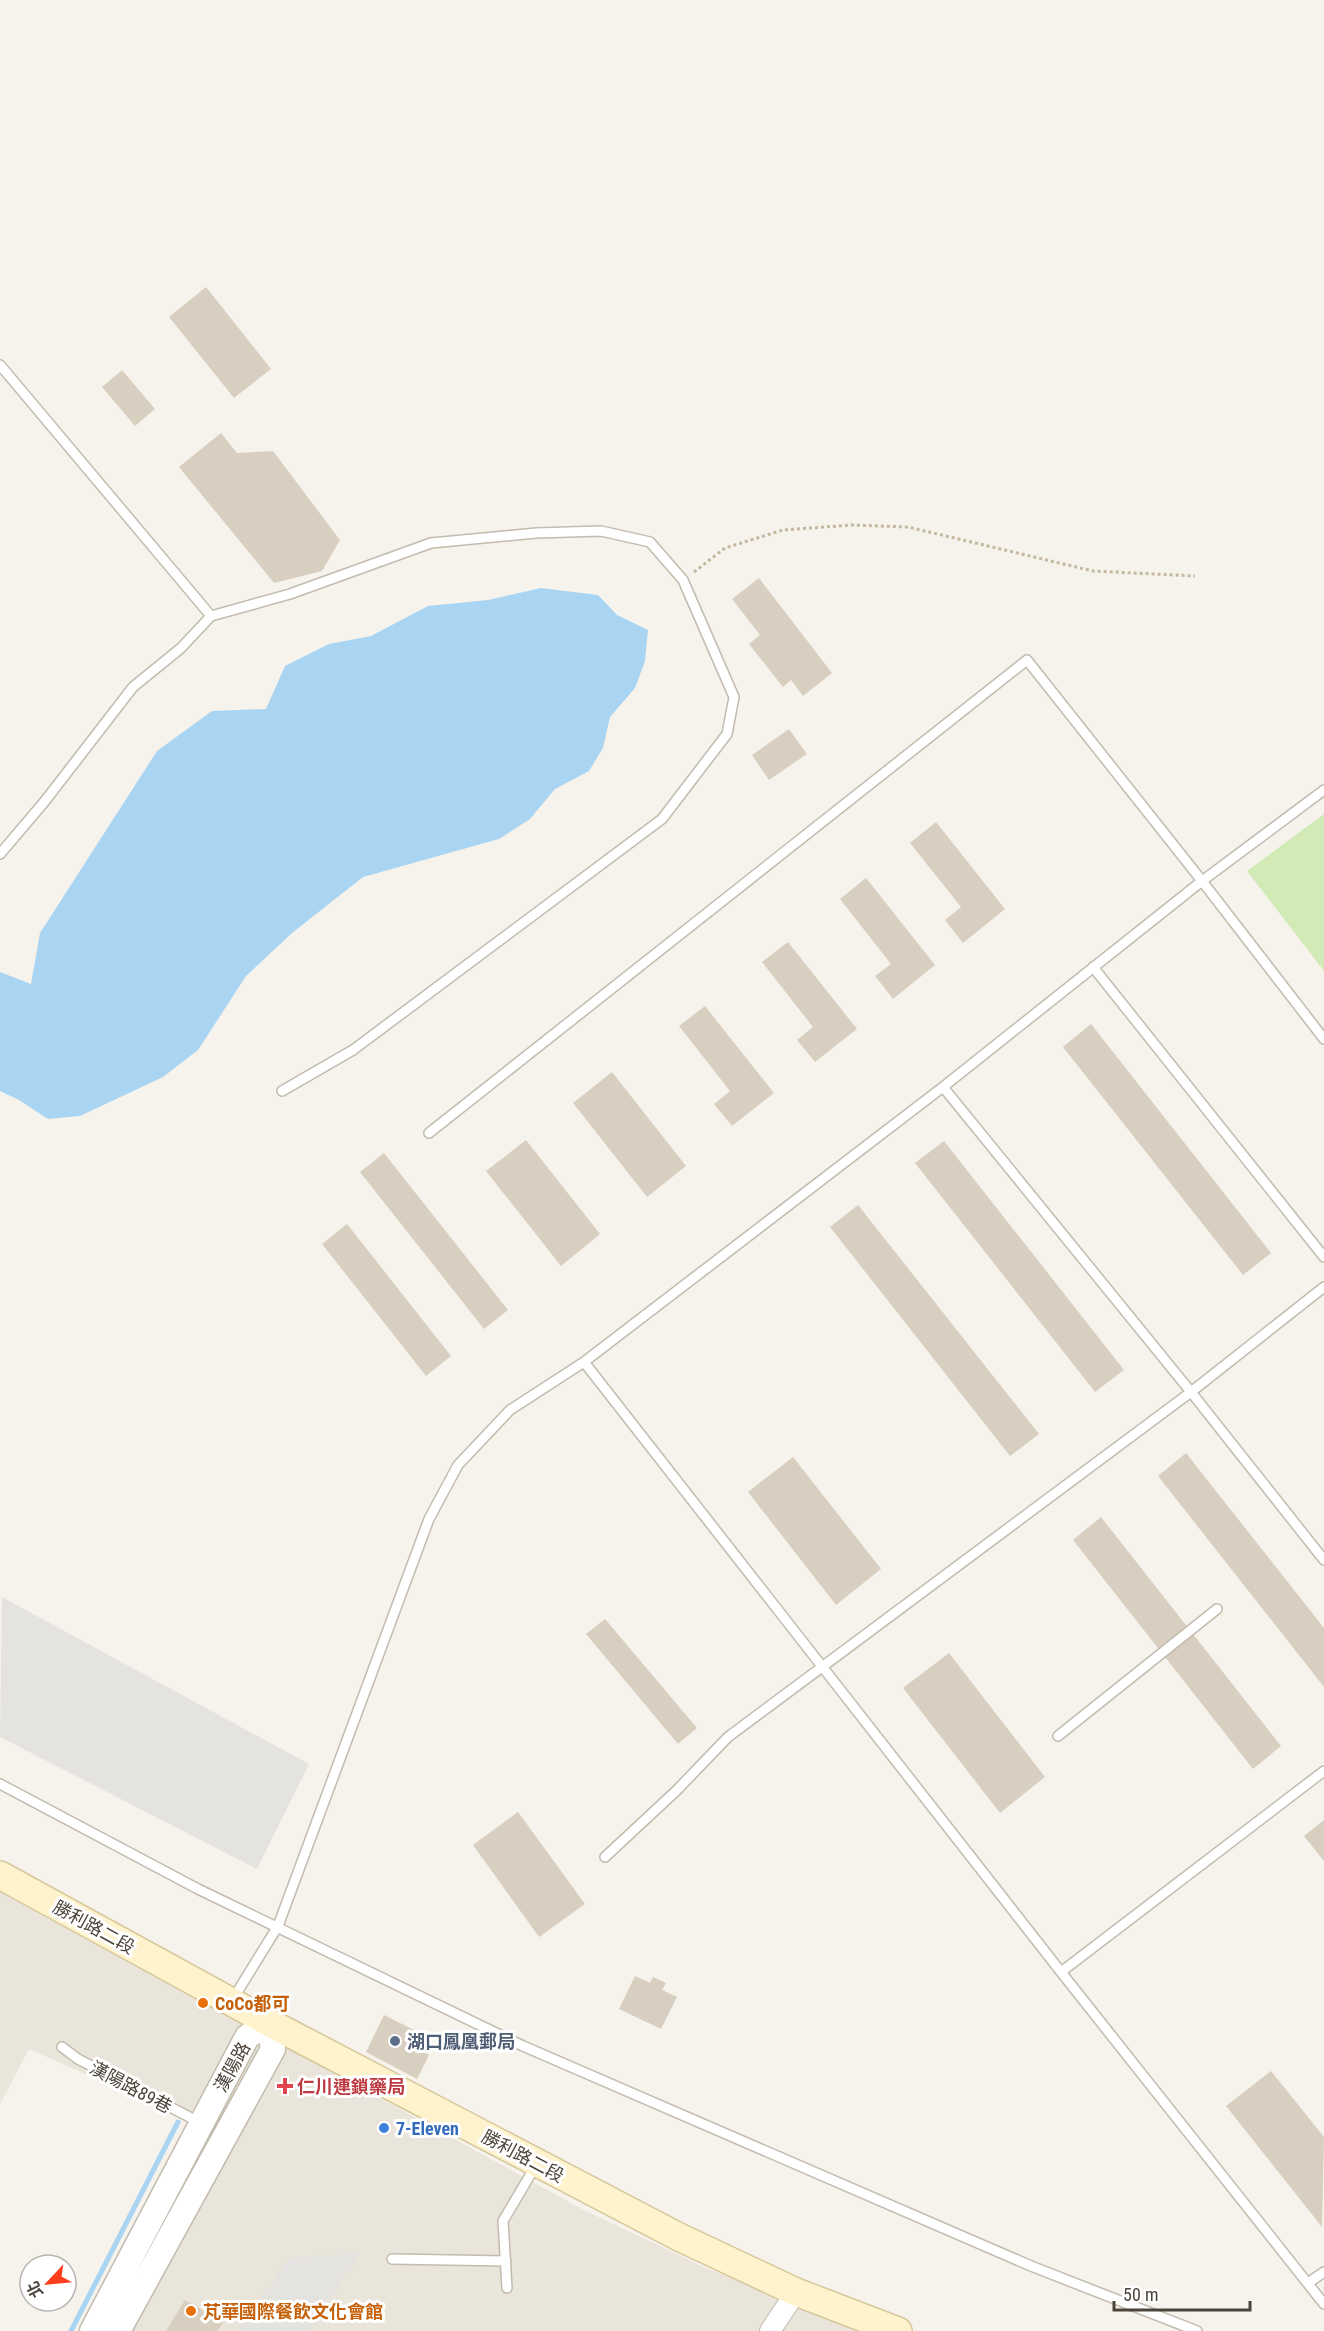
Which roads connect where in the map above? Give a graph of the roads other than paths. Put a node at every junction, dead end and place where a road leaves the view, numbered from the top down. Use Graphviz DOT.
graph roads {
  1 [pos="0,365"];
  2 [pos="210,616"];
  3 [pos="1324,790"];
  4 [pos="0,854"];
  5 [pos="1202,881"];
  6 [pos="1093,967"];
  7 [pos="1324,1039"];
  8 [pos="943,1087"];
  9 [pos="282,1091"];
  10 [pos="429,1133"];
  11 [pos="1324,1257"];
  12 [pos="1324,1287"];
  13 [pos="584,1362"];
  14 [pos="1191,1392"];
  15 [pos="1324,1560"];
  16 [pos="1217,1609"];
  17 [pos="823,1665"];
  18 [pos="1058,1736"];
  19 [pos="1324,1772"];
  20 [pos="0,1784"];
  21 [pos="605,1857"];
  22 [pos="0,1875"];
  23 [pos="278,1926"];
  24 [pos="1061,1972"];
  25 [pos="232,2002"];
  26 [pos="268,2022"];
  27 [pos="62,2047"];
  28 [pos="201,2124"];
  29 [pos="538,2163"];
  30 [pos="392,2259"];
  31 [pos="506,2261"];
  32 [pos="1324,2271"];
  33 [pos="1308,2283"];
  34 [pos="507,2288"];
  35 [pos="796,2292"];
  36 [pos="1324,2304"];
  37 [pos="92,2331"];
  38 [pos="118,2331"];
  39 [pos="770,2331"];
  40 [pos="898,2331"];
  41 [pos="1197,2331"];
  1 -- 2 [label="lane"];
  2 -- 4 [label="lane"];
  2 -- 9 [label="lane"];
  3 -- 5 [label="lane"];
  5 -- 6 [label="lane"];
  5 -- 7 [label="lane"];
  5 -- 10 [label="lane"];
  6 -- 8 [label="lane"];
  6 -- 11 [label="lane"];
  8 -- 13 [label="lane"];
  8 -- 14 [label="lane"];
  12 -- 14 [label="lane"];
  13 -- 17 [label="lane"];
  13 -- 23 [label="lane"];
  14 -- 15 [label="lane"];
  14 -- 17 [label="lane"];
  16 -- 18 [label="lane"];
  17 -- 21 [label="lane"];
  17 -- 24 [label="lane"];
  19 -- 24 [label="lane"];
  20 -- 23 [label="lane"];
  22 -- 25 [label="main road, 勝利路二段"];
  23 -- 25 [label="lane"];
  23 -- 41 [label="lane"];
  24 -- 33 [label="lane"];
  25 -- 26 [label="main road, 勝利路二段"];
  26 -- 28 [label="street, 漢陽路"];
  26 -- 29 [label="main road, 勝利路二段"];
  26 -- 38 [label="street, 漢陽路"];
  27 -- 28 [label="lane, 漢陽路89巷"];
  28 -- 37 [label="street, 漢陽路"];
  29 -- 31 [label="lane"];
  29 -- 35 [label="main road, 勝利路二段"];
  30 -- 31 [label="lane"];
  31 -- 34 [label="lane"];
  32 -- 33 [label="lane"];
  33 -- 36 [label="lane"];
  35 -- 39 [label="street"];
  35 -- 40 [label="main road, 勝利路二段"];
}
